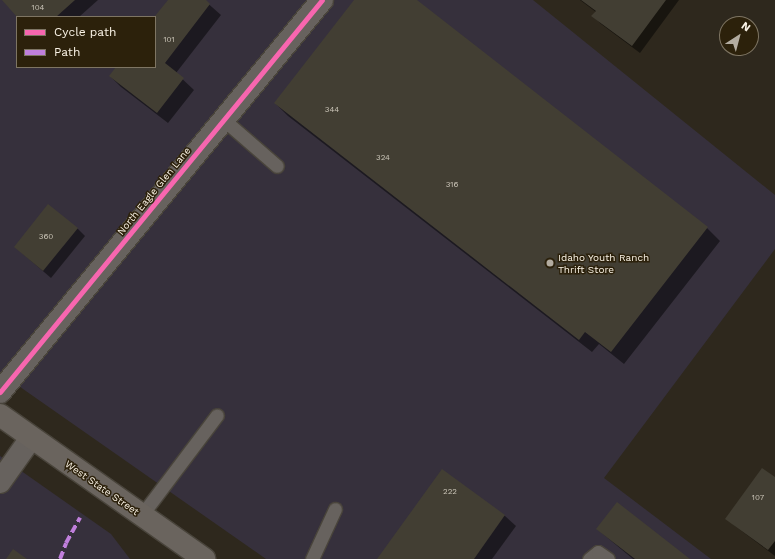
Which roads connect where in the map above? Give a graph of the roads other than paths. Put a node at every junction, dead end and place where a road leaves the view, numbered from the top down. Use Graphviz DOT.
graph roads {
  1 [pos="322,0"];
  2 [pos="224,120"];
  3 [pos="277,166"];
  4 [pos="0,392"];
  5 [pos="0,415"];
  6 [pos="217,415"];
  7 [pos="31,438"];
  8 [pos="0,482"];
  9 [pos="335,509"];
  10 [pos="141,516"];
  11 [pos="204,559"];
  12 [pos="312,559"];
  13 [pos="589,559"];
  14 [pos="608,559"];
  1 -- 2 [label="street, North Eagle Glen Lane"];
  2 -- 3 [label="lane"];
  2 -- 4 [label="street, North Eagle Glen Lane"];
  5 -- 7 [label="main road, West State Street"];
  6 -- 10 [label="lane"];
  7 -- 8 [label="street"];
  7 -- 10 [label="main road, West State Street"];
  9 -- 12 [label="lane"];
  10 -- 11 [label="main road, West State Street"];
  13 -- 14 [label="lane"];
}
